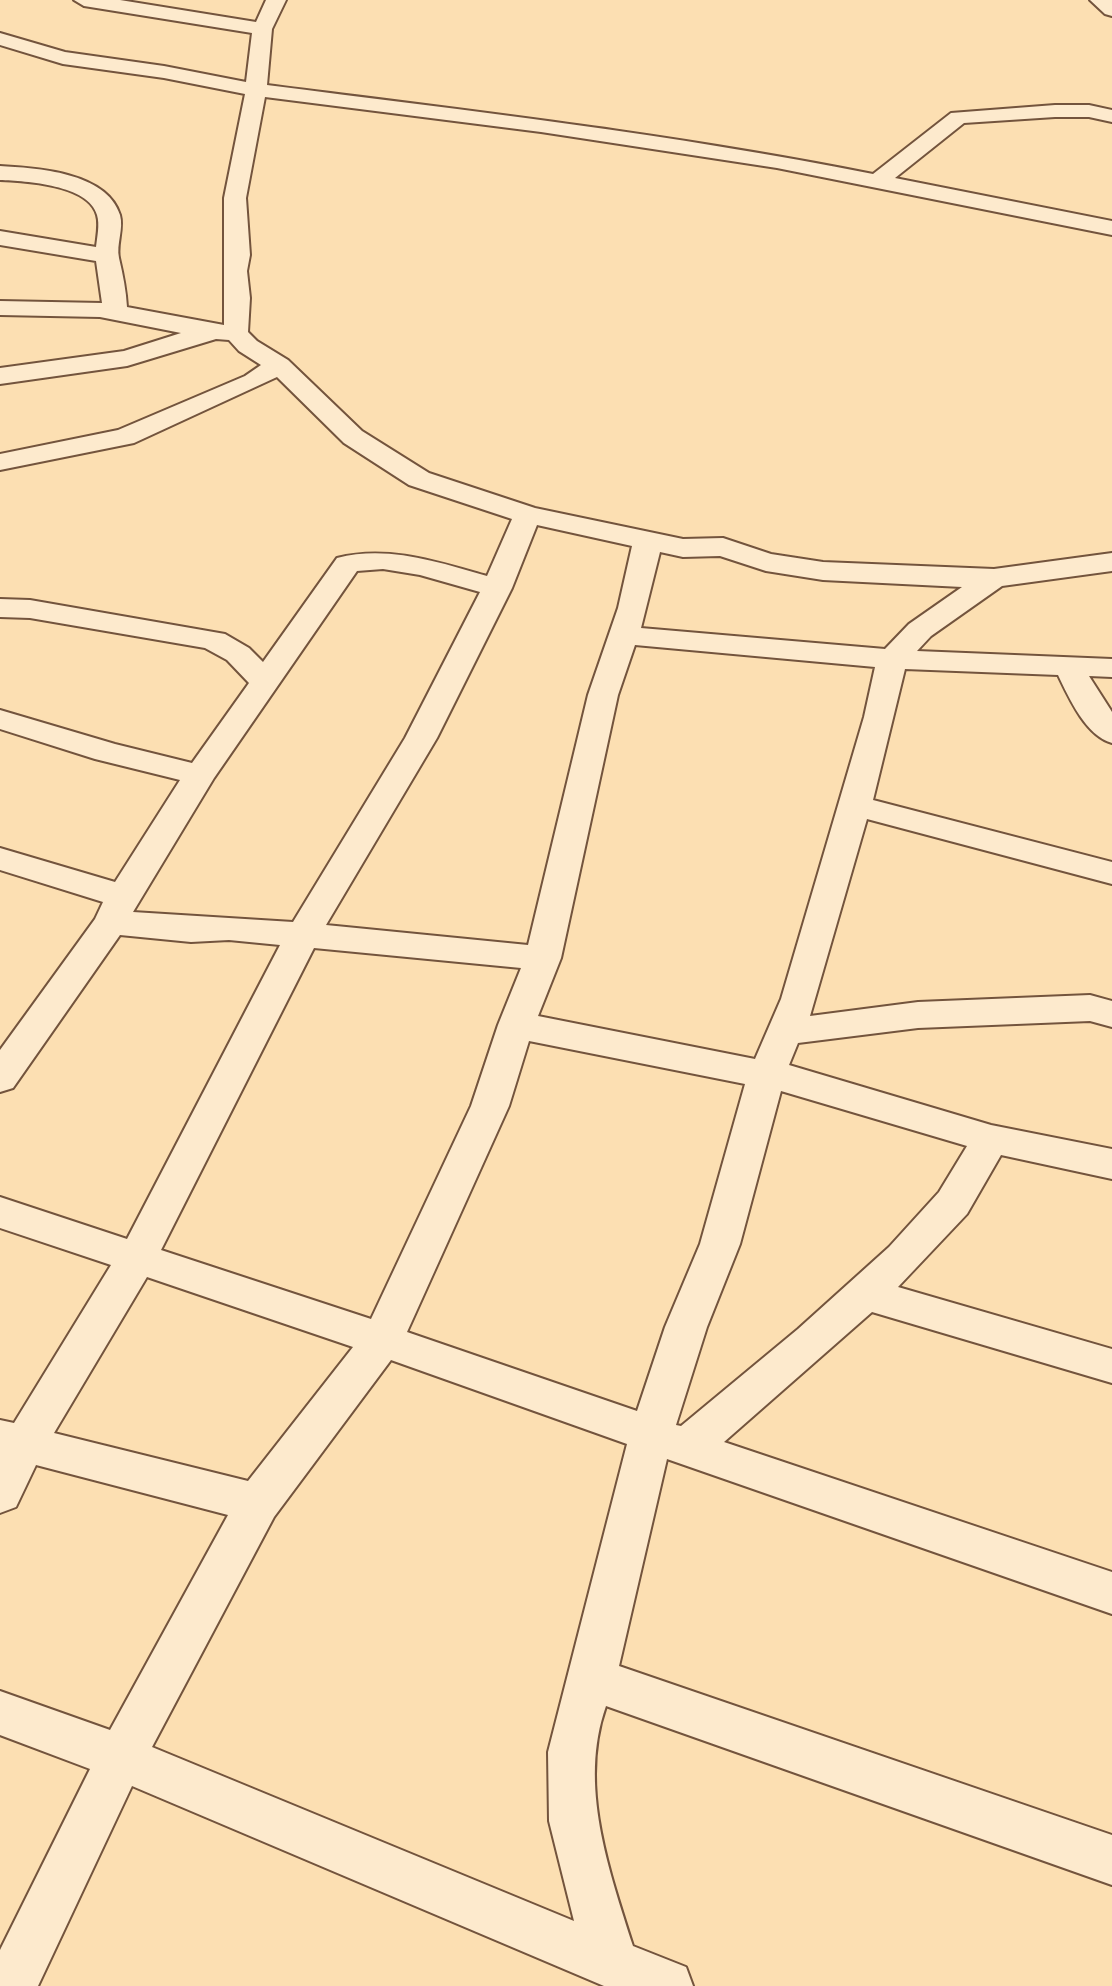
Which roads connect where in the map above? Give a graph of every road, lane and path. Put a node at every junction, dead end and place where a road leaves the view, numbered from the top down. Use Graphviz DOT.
graph roads {
  1 [pos="84,0"];
  2 [pos="276,0"];
  3 [pos="1100,0"];
  4 [pos="1112,10"];
  5 [pos="262,29"];
  6 [pos="0,39"];
  7 [pos="256,90"];
  8 [pos="1112,116"];
  9 [pos="0,173"];
  10 [pos="878,181"];
  11 [pos="1112,228"];
  12 [pos="0,238"];
  13 [pos="107,256"];
  14 [pos="2,311"];
  15 [pos="115,312"];
  16 [pos="224,333"];
  17 [pos="279,365"];
  18 [pos="0,376"];
  19 [pos="0,462"];
  20 [pos="528,515"];
  21 [pos="648,539"];
  22 [pos="1112,562"];
  23 [pos="994,578"];
  24 [pos="497,588"];
  25 [pos="0,608"];
  26 [pos="624,635"];
  27 [pos="892,659"];
  28 [pos="1070,668"];
  29 [pos="1112,668"];
  30 [pos="265,682"];
  31 [pos="0,719"];
  32 [pos="1112,733"];
  33 [pos="200,775"];
  34 [pos="856,806"];
  35 [pos="0,859"];
  36 [pos="1112,873"];
  37 [pos="117,909"];
  38 [pos="302,936"];
  39 [pos="543,958"];
  40 [pos="1112,1014"];
  41 [pos="516,1025"];
  42 [pos="15,1028"];
  43 [pos="785,1032"];
  44 [pos="766,1075"];
  45 [pos="0,1078"];
  46 [pos="991,1139"];
  47 [pos="1112,1164"];
  48 [pos="0,1212"];
  49 [pos="136,1260"];
  50 [pos="866,1294"];
  51 [pos="382,1340"];
  52 [pos="1112,1366"];
  53 [pos="12,1441"];
  54 [pos="669,1441"];
  55 [pos="0,1494"];
  56 [pos="258,1503"];
  57 [pos="1112,1593"];
  58 [pos="592,1679"];
  59 [pos="0,1713"];
  60 [pos="121,1757"];
  61 [pos="1112,1860"];
  62 [pos="612,1961"];
  63 [pos="10,1986"];
  64 [pos="667,1986"];
  1 -- 5 [label="street"];
  2 -- 5 [label="street"];
  3 -- 4 [label="street"];
  5 -- 7 [label="street"];
  6 -- 7 [label="street"];
  7 -- 10 [label="street"];
  7 -- 16 [label="street"];
  8 -- 10 [label="street"];
  9 -- 13 [label="street"];
  10 -- 11 [label="street"];
  12 -- 13 [label="street"];
  13 -- 15 [label="street"];
  14 -- 15 [label="street"];
  15 -- 16 [label="street"];
  16 -- 17 [label="street"];
  16 -- 18 [label="street"];
  17 -- 19 [label="street"];
  17 -- 20 [label="street"];
  20 -- 21 [label="street"];
  20 -- 24 [label="street"];
  21 -- 23 [label="street"];
  21 -- 26 [label="street"];
  22 -- 23 [label="street"];
  23 -- 27 [label="street"];
  24 -- 30 [label="street"];
  24 -- 38 [label="street"];
  25 -- 30 [label="street"];
  26 -- 27 [label="street"];
  26 -- 39 [label="street"];
  27 -- 28 [label="street"];
  27 -- 34 [label="street"];
  28 -- 29 [label="street"];
  28 -- 32 [label="street"];
  30 -- 33 [label="street"];
  31 -- 33 [label="street"];
  33 -- 37 [label="street"];
  34 -- 36 [label="street"];
  34 -- 43 [label="street"];
  35 -- 37 [label="street"];
  37 -- 38 [label="street"];
  37 -- 42 [label="street"];
  38 -- 39 [label="street"];
  38 -- 49 [label="street"];
  39 -- 41 [label="street"];
  40 -- 43 [label="street"];
  41 -- 44 [label="street"];
  41 -- 51 [label="street"];
  42 -- 45 [label="street"];
  43 -- 44 [label="street"];
  44 -- 46 [label="street"];
  44 -- 54 [label="street"];
  46 -- 47 [label="street"];
  46 -- 50 [label="street"];
  48 -- 49 [label="street"];
  49 -- 51 [label="street"];
  49 -- 53 [label="street"];
  50 -- 52 [label="street"];
  50 -- 54 [label="street"];
  51 -- 54 [label="street"];
  51 -- 56 [label="street"];
  53 -- 55 [label="street"];
  53 -- 56 [label="street"];
  54 -- 57 [label="street"];
  54 -- 58 [label="street"];
  56 -- 60 [label="street"];
  58 -- 61 [label="street"];
  58 -- 62 [label="street"];
  59 -- 60 [label="street"];
  60 -- 62 [label="street"];
  60 -- 63 [label="street"];
  62 -- 64 [label="street"];
}
